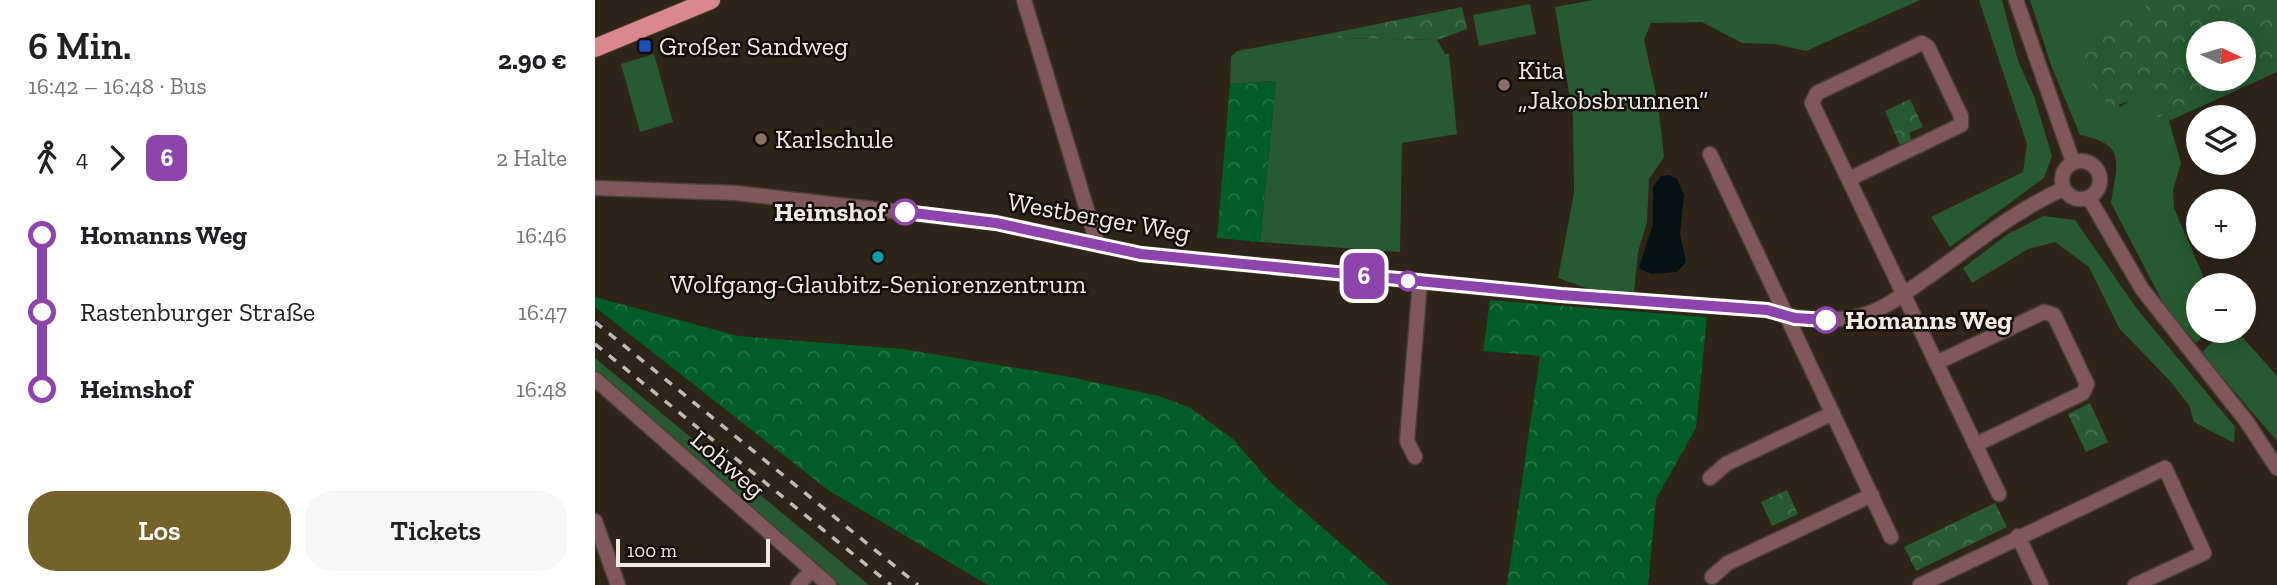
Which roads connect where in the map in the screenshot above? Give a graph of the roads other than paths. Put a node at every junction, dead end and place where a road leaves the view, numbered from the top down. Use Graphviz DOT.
graph roads {
  1 [pos="711,0"];
  2 [pos="1024,0"];
  3 [pos="2016,0"];
  4 [pos="596,42"];
  5 [pos="1710,154"];
  6 [pos="2073,162"];
  7 [pos="1849,179"];
  8 [pos="595,188"];
  9 [pos="2063,188"];
  10 [pos="2089,198"];
  11 [pos="1097,243"];
  12 [pos="1420,282"];
  13 [pos="1903,294"];
  14 [pos="1785,315"];
  15 [pos="1936,363"];
  16 [pos="595,379"];
  17 [pos="1833,413"];
  18 [pos="1975,445"];
  19 [pos="1415,457"];
  20 [pos="2277,468"];
  21 [pos="1710,478"];
  22 [pos="1999,494"];
  23 [pos="1872,495"];
  24 [pos="595,521"];
  25 [pos="2018,536"];
  26 [pos="1891,537"];
  27 [pos="812,570"];
  28 [pos="1712,577"];
  29 [pos="618,585"];
  30 [pos="798,585"];
  31 [pos="829,585"];
  32 [pos="1920,585"];
  33 [pos="2041,585"];
  34 [pos="2135,585"];
  1 -- 4 [label="main road"];
  2 -- 11 [label="street"];
  3 -- 6 [label="street"];
  5 -- 14 [label="street"];
  6 -- 9 [label="street"];
  6 -- 10 [label="street"];
  7 -- 7 [label="street"];
  7 -- 13 [label="street"];
  8 -- 11 [label="street, Westberger Weg"];
  9 -- 10 [label="street"];
  9 -- 13 [label="street, Westberger Weg"];
  10 -- 20 [label="street"];
  11 -- 12 [label="street, Westberger Weg"];
  12 -- 14 [label="street, Westberger Weg"];
  12 -- 19 [label="street"];
  13 -- 14 [label="street, Westberger Weg"];
  13 -- 15 [label="street"];
  14 -- 17 [label="street"];
  15 -- 18 [label="street"];
  15 -- 18 [label="street"];
  16 -- 27 [label="street, Lohweg"];
  17 -- 21 [label="street"];
  17 -- 23 [label="street"];
  18 -- 22 [label="street"];
  23 -- 26 [label="street"];
  23 -- 28 [label="street"];
  24 -- 29 [label="street"];
  25 -- 32 [label="street"];
  25 -- 33 [label="street"];
  25 -- 34 [label="street"];
  27 -- 30 [label="street"];
  27 -- 31 [label="street, Lohweg"];
}
